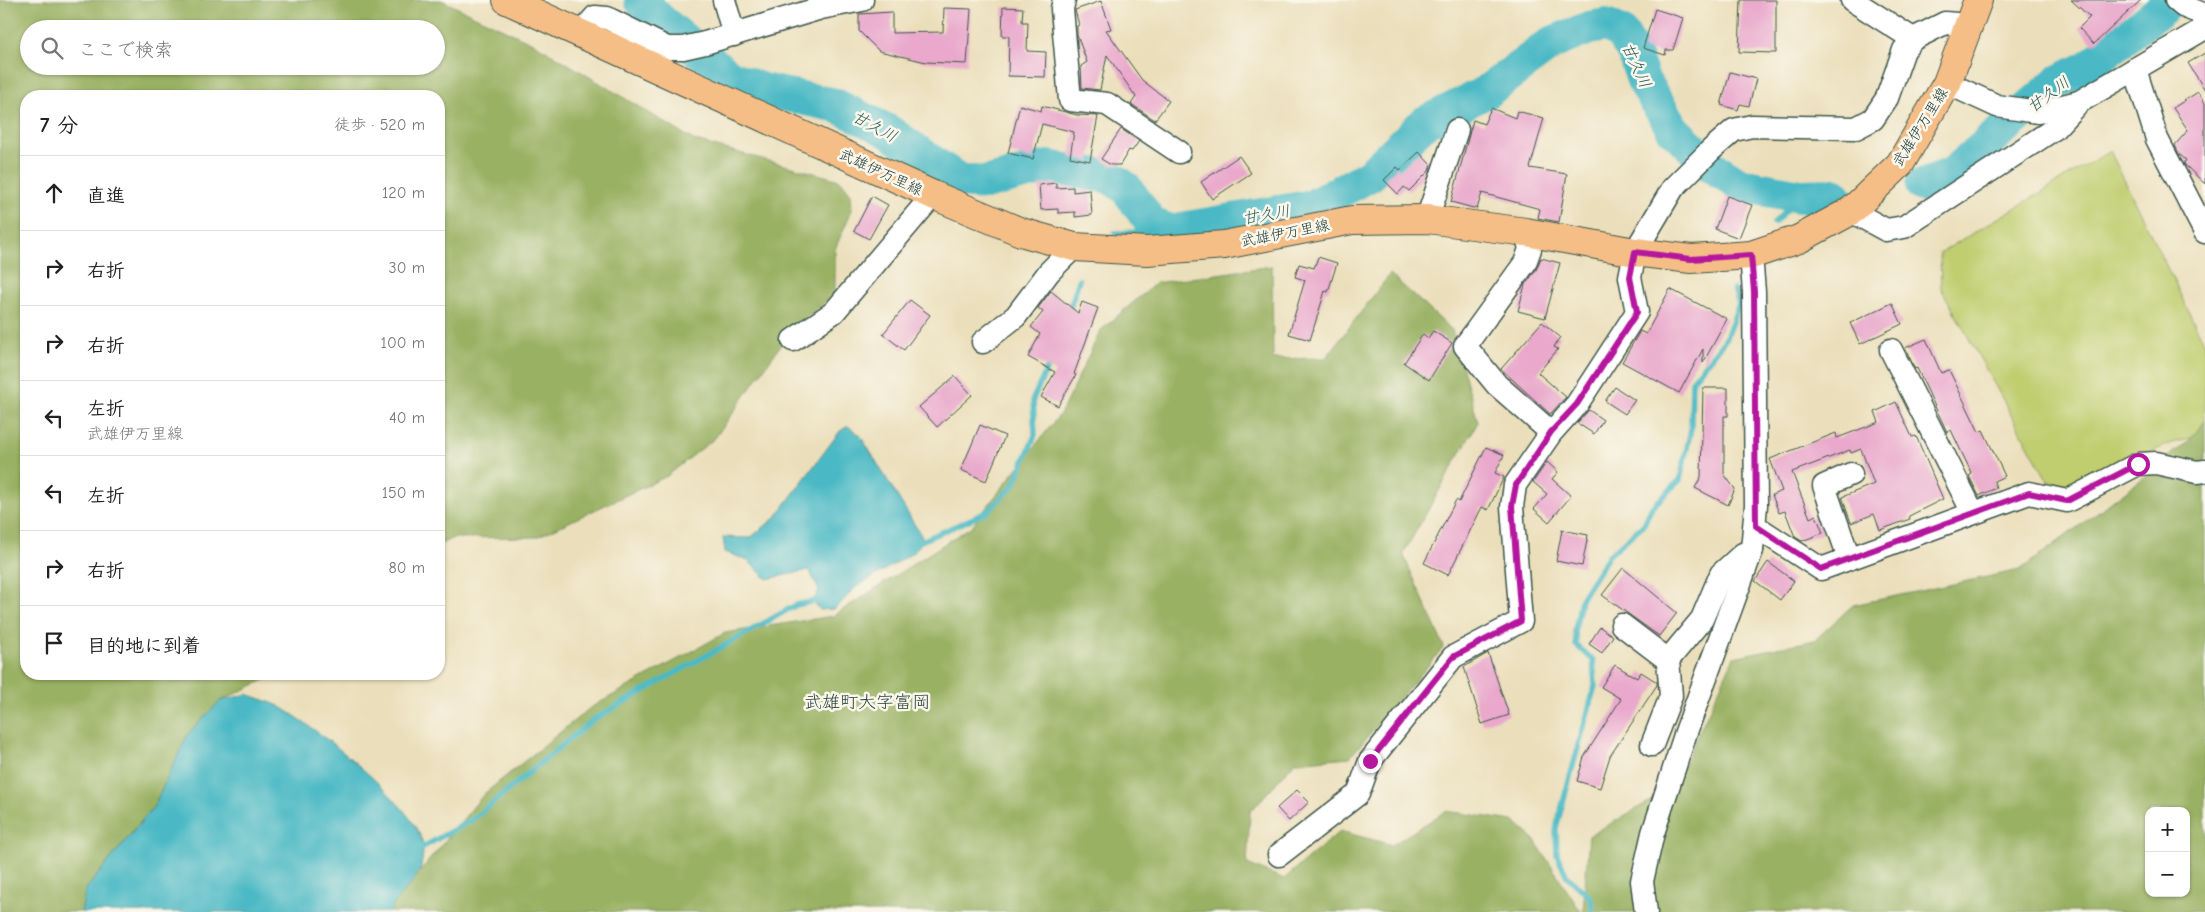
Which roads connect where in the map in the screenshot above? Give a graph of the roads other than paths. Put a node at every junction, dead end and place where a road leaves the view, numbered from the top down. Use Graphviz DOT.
graph roads {
  1 [pos="507,0"];
  2 [pos="724,0"];
  3 [pos="862,0"];
  4 [pos="1064,0"];
  5 [pos="1852,0"];
  6 [pos="2179,3"];
  7 [pos="1974,12"];
  8 [pos="2205,15"];
  9 [pos="2205,28"];
  10 [pos="580,34"];
  11 [pos="734,35"];
  12 [pos="1913,39"];
  13 [pos="2135,69"];
  14 [pos="1947,83"];
  15 [pos="2079,102"];
  16 [pos="1457,130"];
  17 [pos="1178,152"];
  18 [pos="933,195"];
  19 [pos="1851,211"];
  20 [pos="1428,219"];
  21 [pos="1526,232"];
  22 [pos="2205,232"];
  23 [pos="1074,247"];
  24 [pos="1635,252"];
  25 [pos="1751,255"];
  26 [pos="793,340"];
  27 [pos="983,342"];
  28 [pos="1891,350"];
  29 [pos="1546,428"];
  30 [pos="2205,471"];
  31 [pos="1851,474"];
  32 [pos="1973,513"];
  33 [pos="1756,526"];
  34 [pos="1752,550"];
  35 [pos="1849,558"];
  36 [pos="1622,625"];
  37 [pos="1668,660"];
  38 [pos="1652,745"];
  39 [pos="1279,855"];
  40 [pos="1646,912"];
  1 -- 10 [label="main road, 武雄伊万里線"];
  2 -- 11 [label="street"];
  3 -- 11 [label="street"];
  4 -- 17 [label="street"];
  5 -- 12 [label="street"];
  6 -- 8 [label="street"];
  7 -- 12 [label="street"];
  7 -- 14 [label="main road, 武雄伊万里線"];
  9 -- 13 [label="street"];
  10 -- 11 [label="street"];
  10 -- 18 [label="main road, 武雄伊万里線"];
  12 -- 24 [label="street"];
  13 -- 15 [label="street"];
  13 -- 22 [label="street"];
  14 -- 15 [label="street"];
  14 -- 19 [label="main road, 武雄伊万里線"];
  15 -- 19 [label="street"];
  16 -- 20 [label="street"];
  18 -- 23 [label="main road, 武雄伊万里線"];
  18 -- 26 [label="street"];
  19 -- 25 [label="main road, 武雄伊万里線"];
  20 -- 21 [label="main road, 武雄伊万里線"];
  20 -- 23 [label="main road, 武雄伊万里線"];
  21 -- 24 [label="main road, 武雄伊万里線"];
  21 -- 29 [label="street"];
  23 -- 27 [label="street"];
  24 -- 25 [label="main road, 武雄伊万里線"];
  24 -- 39 [label="street"];
  25 -- 33 [label="street"];
  28 -- 32 [label="street"];
  30 -- 32 [label="street"];
  31 -- 35 [label="street"];
  32 -- 35 [label="street"];
  33 -- 34 [label="street"];
  33 -- 35 [label="street"];
  34 -- 37 [label="street"];
  34 -- 40 [label="street"];
  36 -- 37 [label="street"];
  37 -- 38 [label="street"];
}
